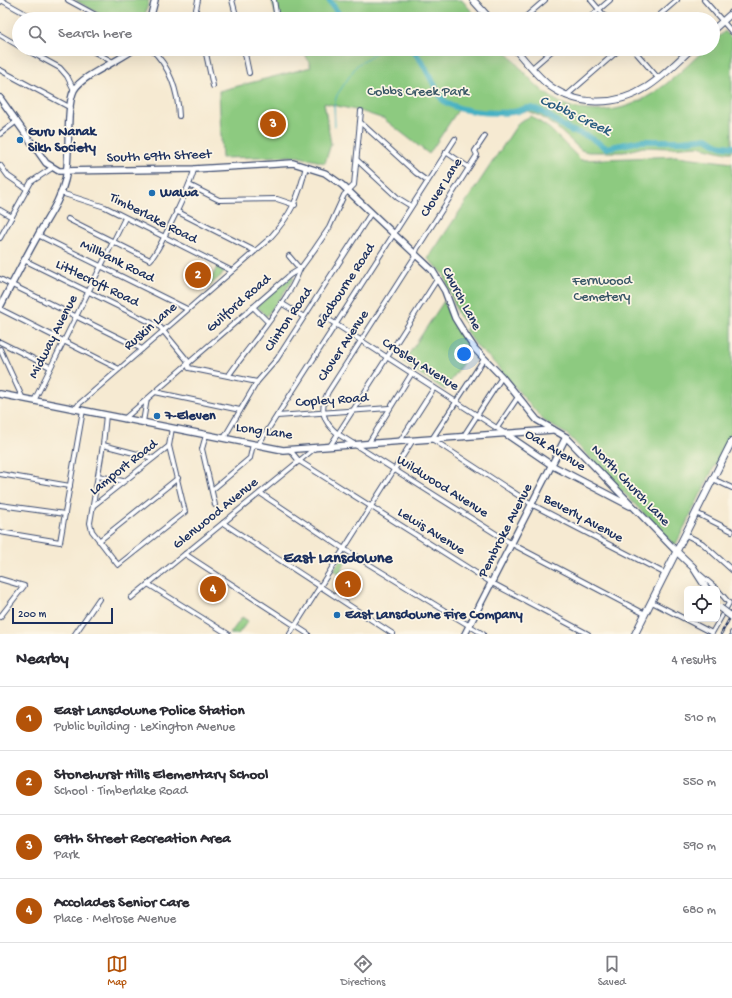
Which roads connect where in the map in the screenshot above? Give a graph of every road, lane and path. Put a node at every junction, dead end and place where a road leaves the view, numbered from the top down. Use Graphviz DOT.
graph roads {
  1 [pos="1,0"];
  2 [pos="68,0"];
  3 [pos="155,0"];
  4 [pos="198,0"];
  5 [pos="232,0"];
  6 [pos="274,0"];
  7 [pos="544,0"];
  8 [pos="591,0"];
  9 [pos="610,0"];
  10 [pos="677,0"];
  11 [pos="704,0"];
  12 [pos="476,1"];
  13 [pos="599,10"];
  14 [pos="22,12"];
  15 [pos="90,12"];
  16 [pos="152,12"];
  17 [pos="195,12"];
  18 [pos="235,12"];
  19 [pos="276,12"];
  20 [pos="485,12"];
  21 [pos="531,12"];
  22 [pos="597,12"];
  23 [pos="663,12"];
  24 [pos="715,12"];
  25 [pos="732,13"];
  26 [pos="720,18"];
  27 [pos="723,21"];
  28 [pos="720,24"];
  29 [pos="732,32"];
  30 [pos="0,35"];
  31 [pos="12,42"];
  32 [pos="38,56"];
  33 [pos="101,56"];
  34 [pos="122,56"];
  35 [pos="158,56"];
  36 [pos="206,56"];
  37 [pos="245,56"];
  38 [pos="521,56"];
  39 [pos="546,56"];
  40 [pos="612,56"];
  41 [pos="639,56"];
  42 [pos="683,56"];
  43 [pos="112,62"];
  44 [pos="532,68"];
  45 [pos="0,70"];
  46 [pos="249,73"];
  47 [pos="658,78"];
  48 [pos="212,86"];
  49 [pos="74,90"];
  50 [pos="566,96"];
  51 [pos="0,98"];
  52 [pos="71,108"];
  53 [pos="361,111"];
  54 [pos="179,116"];
  55 [pos="17,121"];
  56 [pos="360,122"];
  57 [pos="0,134"];
  58 [pos="485,136"];
  59 [pos="455,139"];
  60 [pos="446,152"];
  61 [pos="357,160"];
  62 [pos="0,165"];
  63 [pos="306,166"];
  64 [pos="52,168"];
  65 [pos="468,168"];
  66 [pos="194,169"];
  67 [pos="67,172"];
  68 [pos="427,181"];
  69 [pos="189,185"];
  70 [pos="27,190"];
  71 [pos="347,191"];
  72 [pos="61,193"];
  73 [pos="295,205"];
  74 [pos="411,206"];
  75 [pos="0,210"];
  76 [pos="176,211"];
  77 [pos="371,213"];
  78 [pos="12,217"];
  79 [pos="125,218"];
  80 [pos="70,220"];
  81 [pos="393,233"];
  82 [pos="38,235"];
  83 [pos="164,237"];
  84 [pos="0,238"];
  85 [pos="112,242"];
  86 [pos="255,251"];
  87 [pos="416,254"];
  88 [pos="289,256"];
  89 [pos="24,260"];
  90 [pos="101,266"];
  91 [pos="300,269"];
  92 [pos="232,271"];
  93 [pos="438,278"];
  94 [pos="0,279"];
  95 [pos="11,285"];
  96 [pos="89,291"];
  97 [pos="281,303"];
  98 [pos="253,307"];
  99 [pos="0,308"];
  100 [pos="187,310"];
  101 [pos="77,316"];
  102 [pos="323,316"];
  103 [pos="304,317"];
  104 [pos="268,322"];
  105 [pos="335,324"];
  106 [pos="163,331"];
  107 [pos="63,340"];
  108 [pos="361,341"];
  109 [pos="0,342"];
  110 [pos="0,349"];
  111 [pos="142,349"];
  112 [pos="387,357"];
  113 [pos="484,359"];
  114 [pos="187,364"];
  115 [pos="50,367"];
  116 [pos="119,369"];
  117 [pos="412,373"];
  118 [pos="228,375"];
  119 [pos="502,377"];
  120 [pos="257,382"];
  121 [pos="434,388"];
  122 [pos="155,392"];
  123 [pos="0,394"];
  124 [pos="518,397"];
  125 [pos="23,399"];
  126 [pos="147,399"];
  127 [pos="34,401"];
  128 [pos="457,401"];
  129 [pos="76,408"];
  130 [pos="389,408"];
  131 [pos="83,410"];
  132 [pos="240,410"];
  133 [pos="352,411"];
  134 [pos="322,413"];
  135 [pos="478,414"];
  136 [pos="106,415"];
  137 [pos="277,416"];
  138 [pos="124,419"];
  139 [pos="143,422"];
  140 [pos="172,428"];
  141 [pos="497,428"];
  142 [pos="553,430"];
  143 [pos="338,434"];
  144 [pos="506,434"];
  145 [pos="206,435"];
  146 [pos="463,437"];
  147 [pos="566,437"];
  148 [pos="224,438"];
  149 [pos="432,439"];
  150 [pos="413,440"];
  151 [pos="400,441"];
  152 [pos="732,441"];
  153 [pos="368,444"];
  154 [pos="103,445"];
  155 [pos="256,445"];
  156 [pos="356,445"];
  157 [pos="169,446"];
  158 [pos="330,446"];
  159 [pos="316,448"];
  160 [pos="290,450"];
  161 [pos="153,458"];
  162 [pos="299,461"];
  163 [pos="553,466"];
  164 [pos="394,470"];
  165 [pos="0,474"];
  166 [pos="98,476"];
  167 [pos="178,478"];
  168 [pos="713,479"];
  169 [pos="123,481"];
  170 [pos="70,486"];
  171 [pos="732,488"];
  172 [pos="212,490"];
  173 [pos="260,493"];
  174 [pos="0,505"];
  175 [pos="215,505"];
  176 [pos="533,505"];
  177 [pos="93,506"];
  178 [pos="371,507"];
  179 [pos="636,509"];
  180 [pos="696,513"];
  181 [pos="65,514"];
  182 [pos="223,523"];
  183 [pos="732,531"];
  184 [pos="0,532"];
  185 [pos="686,535"];
  186 [pos="99,541"];
  187 [pos="512,544"];
  188 [pos="344,549"];
  189 [pos="677,552"];
  190 [pos="185,554"];
  191 [pos="732,570"];
  192 [pos="696,571"];
  193 [pos="666,574"];
  194 [pos="0,579"];
  195 [pos="492,583"];
  196 [pos="148,584"];
  197 [pos="704,586"];
  198 [pos="714,586"];
  199 [pos="320,587"];
  200 [pos="720,592"];
  201 [pos="131,598"];
  202 [pos="99,599"];
  203 [pos="652,602"];
  204 [pos="0,607"];
  205 [pos="720,607"];
  206 [pos="5,610"];
  207 [pos="645,614"];
  208 [pos="0,617"];
  209 [pos="732,617"];
  210 [pos="720,618"];
  211 [pos="718,622"];
  212 [pos="295,626"];
  213 [pos="469,627"];
  214 [pos="712,633"];
  215 [pos="75,634"];
  216 [pos="228,634"];
  217 [pos="290,634"];
  218 [pos="308,634"];
  219 [pos="392,634"];
  220 [pos="465,634"];
  221 [pos="483,634"];
  222 [pos="588,634"];
  223 [pos="634,634"];
  1 -- 14 [label="street"];
  2 -- 15 [label="street"];
  3 -- 16 [label="main road"];
  4 -- 17 [label="street"];
  5 -- 18 [label="street"];
  6 -- 19 [label="street"];
  7 -- 21 [label="street"];
  8 -- 13 [label="street"];
  9 -- 13 [label="street"];
  10 -- 23 [label="street"];
  11 -- 24 [label="street"];
  12 -- 20 [label="main road"];
  13 -- 22 [label="street"];
  25 -- 27 [label="main road"];
  26 -- 27 [label="street"];
  27 -- 28 [label="main road"];
  27 -- 29 [label="street"];
  30 -- 31 [label="street"];
  32 -- 49 [label="street"];
  33 -- 43 [label="street"];
  34 -- 43 [label="main road"];
  35 -- 54 [label="street"];
  36 -- 48 [label="street"];
  37 -- 46 [label="street"];
  38 -- 44 [label="main road"];
  39 -- 44 [label="street"];
  40 -- 50 [label="street"];
  41 -- 47 [label="street"];
  42 -- 47 [label="main road"];
  43 -- 49 [label="main road"];
  44 -- 50 [label="main road"];
  45 -- 52 [label="street"];
  47 -- 50 [label="main road"];
  49 -- 52 [label="main road"];
  51 -- 55 [label="main road"];
  52 -- 67 [label="main road"];
  53 -- 56 [label="street, Guilford Road"];
  55 -- 57 [label="street"];
  55 -- 64 [label="main road"];
  56 -- 61 [label="street, Guilford Road"];
  56 -- 68 [label="street"];
  58 -- 65 [label="street, Clover Lane"];
  59 -- 60 [label="street, Radbourne Road"];
  60 -- 65 [label="street"];
  60 -- 68 [label="street, Radbourne Road"];
  61 -- 71 [label="street, Guilford Road"];
  61 -- 74 [label="street"];
  62 -- 70 [label="street"];
  63 -- 66 [label="main road, South 69th Street"];
  63 -- 71 [label="main road, South 69th Street"];
  63 -- 73 [label="street, Ruskin Lane"];
  64 -- 67 [label="main road, South 69th Street"];
  64 -- 70 [label="street"];
  65 -- 87 [label="street, Clover Lane"];
  66 -- 67 [label="main road, South 69th Street"];
  66 -- 69 [label="street"];
  67 -- 72 [label="main road"];
  68 -- 74 [label="street, Radbourne Road"];
  69 -- 73 [label="street"];
  69 -- 76 [label="street"];
  70 -- 78 [label="street"];
  71 -- 77 [label="main road, Church Lane"];
  71 -- 91 [label="street, Guilford Road"];
  72 -- 79 [label="street, Timberlake Road"];
  72 -- 82 [label="main road"];
  73 -- 86 [label="street, Ruskin Lane"];
  74 -- 81 [label="street, Radbourne Road"];
  75 -- 78 [label="street"];
  76 -- 83 [label="street"];
  76 -- 86 [label="street"];
  77 -- 81 [label="main road, Church Lane"];
  77 -- 103 [label="street, Clinton Road"];
  78 -- 84 [label="street"];
  79 -- 83 [label="street, Timberlake Road"];
  79 -- 85 [label="street, Midway Avenue"];
  80 -- 85 [label="street"];
  81 -- 87 [label="main road, Church Lane"];
  81 -- 105 [label="street, Radbourne Road"];
  82 -- 89 [label="main road"];
  82 -- 90 [label="street, Millbank Road"];
  83 -- 85 [label="street"];
  83 -- 92 [label="street, Timberlake Road"];
  85 -- 90 [label="street, Midway Avenue"];
  86 -- 92 [label="street, Ruskin Lane"];
  87 -- 93 [label="main road, Church Lane"];
  87 -- 108 [label="street, Clover Avenue"];
  88 -- 91 [label="street"];
  89 -- 95 [label="main road"];
  89 -- 96 [label="street, Littlecroft Road"];
  90 -- 96 [label="street, Midway Avenue"];
  90 -- 100 [label="street, Millbank Road"];
  91 -- 97 [label="street"];
  91 -- 98 [label="street, Guilford Road"];
  92 -- 100 [label="street, Ruskin Lane"];
  93 -- 112 [label="street"];
  93 -- 113 [label="main road, Church Lane"];
  94 -- 95 [label="street"];
  95 -- 99 [label="main road"];
  95 -- 101 [label="street"];
  96 -- 101 [label="street, Midway Avenue"];
  96 -- 106 [label="street, Littlecroft Road"];
  97 -- 103 [label="street"];
  97 -- 104 [label="street"];
  98 -- 104 [label="street"];
  98 -- 114 [label="street, Guilford Road"];
  99 -- 107 [label="street"];
  100 -- 106 [label="street, Ruskin Lane"];
  101 -- 107 [label="street, Midway Avenue"];
  101 -- 111 [label="street"];
  102 -- 105 [label="street, Crosley Avenue"];
  103 -- 120 [label="street, Clinton Road"];
  104 -- 118 [label="street"];
  105 -- 108 [label="street, Crosley Avenue"];
  105 -- 137 [label="street, Radbourne Road"];
  106 -- 111 [label="street, Ruskin Lane"];
  106 -- 114 [label="street, Littlecroft Road"];
  107 -- 115 [label="street, Midway Avenue"];
  107 -- 116 [label="street"];
  108 -- 112 [label="street, Crosley Avenue"];
  108 -- 134 [label="street, Clover Avenue"];
  109 -- 115 [label="street"];
  110 -- 125 [label="street"];
  111 -- 116 [label="street, Ruskin Lane"];
  112 -- 117 [label="street, Crosley Avenue"];
  112 -- 133 [label="street"];
  113 -- 119 [label="main road, Church Lane"];
  113 -- 128 [label="street"];
  114 -- 118 [label="street"];
  114 -- 122 [label="street, Guilford Road"];
  115 -- 127 [label="street, Midway Avenue"];
  116 -- 129 [label="street, Ruskin Lane"];
  117 -- 121 [label="street, Crosley Avenue"];
  117 -- 130 [label="street"];
  118 -- 120 [label="street"];
  119 -- 124 [label="main road, Church Lane"];
  119 -- 135 [label="street"];
  120 -- 132 [label="street, Clinton Road"];
  121 -- 128 [label="street, Crosley Avenue"];
  121 -- 151 [label="street"];
  122 -- 126 [label="street, Guilford Road"];
  122 -- 132 [label="street"];
  123 -- 125 [label="main road, Long Lane"];
  124 -- 141 [label="street"];
  124 -- 142 [label="main road, Church Lane"];
  125 -- 127 [label="main road, Long Lane"];
  126 -- 138 [label="street, Guilford Road"];
  126 -- 139 [label="street"];
  127 -- 129 [label="main road, Long Lane"];
  128 -- 135 [label="street, Crosley Avenue"];
  128 -- 149 [label="street"];
  129 -- 131 [label="main road, Long Lane"];
  130 -- 133 [label="street, Copley Road"];
  130 -- 153 [label="street"];
  131 -- 136 [label="main road, Long Lane"];
  131 -- 170 [label="street"];
  132 -- 148 [label="street, Clinton Road"];
  133 -- 134 [label="street, Copley Road"];
  133 -- 143 [label="street"];
  134 -- 137 [label="street, Copley Road"];
  134 -- 143 [label="street"];
  135 -- 141 [label="street, Crosley Avenue"];
  135 -- 146 [label="street"];
  136 -- 138 [label="main road, Long Lane"];
  136 -- 154 [label="street"];
  137 -- 155 [label="street, Radbourne Road"];
  138 -- 139 [label="main road, Long Lane"];
  139 -- 140 [label="main road, Long Lane"];
  140 -- 145 [label="main road, Long Lane"];
  140 -- 157 [label="street"];
  141 -- 144 [label="street, Crosley Avenue"];
  142 -- 144 [label="main road, Long Lane"];
  142 -- 147 [label="main road, Church Lane"];
  143 -- 156 [label="street"];
  143 -- 158 [label="street"];
  144 -- 146 [label="main road, Long Lane"];
  144 -- 163 [label="main road, Oak Avenue"];
  145 -- 148 [label="main road, Long Lane"];
  145 -- 172 [label="street"];
  146 -- 149 [label="main road, Long Lane"];
  147 -- 163 [label="main road, Pembroke Avenue"];
  147 -- 179 [label="main road, North Church Lane"];
  148 -- 155 [label="main road, Long Lane"];
  149 -- 150 [label="main road, Long Lane"];
  149 -- 176 [label="street, Beverly Avenue"];
  150 -- 151 [label="main road, Long Lane"];
  150 -- 164 [label="street"];
  151 -- 153 [label="main road, Long Lane"];
  152 -- 168 [label="main road"];
  153 -- 156 [label="main road, Long Lane"];
  154 -- 161 [label="street"];
  154 -- 166 [label="street"];
  155 -- 160 [label="main road, Long Lane"];
  155 -- 172 [label="street, Radbourne Road"];
  156 -- 158 [label="main road, Long Lane"];
  156 -- 164 [label="street, Wildwood Avenue"];
  157 -- 161 [label="street, Lamport Road"];
  157 -- 167 [label="street"];
  158 -- 159 [label="main road, Long Lane"];
  159 -- 160 [label="main road, Long Lane"];
  159 -- 162 [label="street, Glenwood Avenue"];
  160 -- 162 [label="street, Lewis Avenue"];
  161 -- 169 [label="street, Lamport Road"];
  162 -- 173 [label="street, Glenwood Avenue"];
  162 -- 178 [label="street, Lewis Avenue"];
  163 -- 176 [label="main road, Pembroke Avenue"];
  163 -- 179 [label="main road, Oak Avenue"];
  164 -- 178 [label="street"];
  164 -- 187 [label="street, Wildwood Avenue"];
  165 -- 170 [label="street"];
  166 -- 169 [label="street"];
  166 -- 177 [label="street"];
  167 -- 186 [label="street"];
  167 -- 186 [label="street"];
  168 -- 171 [label="street"];
  168 -- 180 [label="main road"];
  169 -- 177 [label="street, Lamport Road"];
  170 -- 181 [label="street"];
  172 -- 175 [label="street"];
  173 -- 182 [label="street, Glenwood Avenue"];
  173 -- 188 [label="street"];
  174 -- 181 [label="street"];
  176 -- 187 [label="main road, Pembroke Avenue"];
  176 -- 193 [label="street, Beverly Avenue"];
  177 -- 186 [label="street"];
  178 -- 188 [label="street"];
  178 -- 195 [label="street, Lewis Avenue"];
  179 -- 189 [label="main road, North Church Lane"];
  180 -- 183 [label="street"];
  180 -- 185 [label="main road"];
  181 -- 184 [label="street"];
  182 -- 190 [label="street, Glenwood Avenue"];
  182 -- 199 [label="street"];
  185 -- 189 [label="main road"];
  185 -- 191 [label="street"];
  187 -- 195 [label="main road, Pembroke Avenue"];
  187 -- 207 [label="street, Wildwood Avenue"];
  188 -- 199 [label="street"];
  188 -- 213 [label="street"];
  189 -- 192 [label="main road"];
  189 -- 193 [label="main road"];
  190 -- 196 [label="street, Glenwood Avenue"];
  190 -- 212 [label="street"];
  192 -- 197 [label="main road"];
  192 -- 198 [label="street"];
  193 -- 203 [label="main road"];
  194 -- 206 [label="street"];
  195 -- 213 [label="main road, Pembroke Avenue"];
  195 -- 222 [label="street, Lewis Avenue"];
  196 -- 201 [label="street, Glenwood Avenue"];
  196 -- 216 [label="street"];
  199 -- 212 [label="street"];
  199 -- 219 [label="street"];
  200 -- 210 [label="street"];
  202 -- 215 [label="street"];
  203 -- 207 [label="main road"];
  203 -- 214 [label="street"];
  204 -- 206 [label="street"];
  205 -- 209 [label="main road, bridge"];
  206 -- 208 [label="street"];
  207 -- 223 [label="main road"];
  211 -- 214 [label="street"];
  212 -- 217 [label="street"];
  212 -- 218 [label="street"];
  213 -- 220 [label="main road, Pembroke Avenue"];
  213 -- 221 [label="street"];
}
